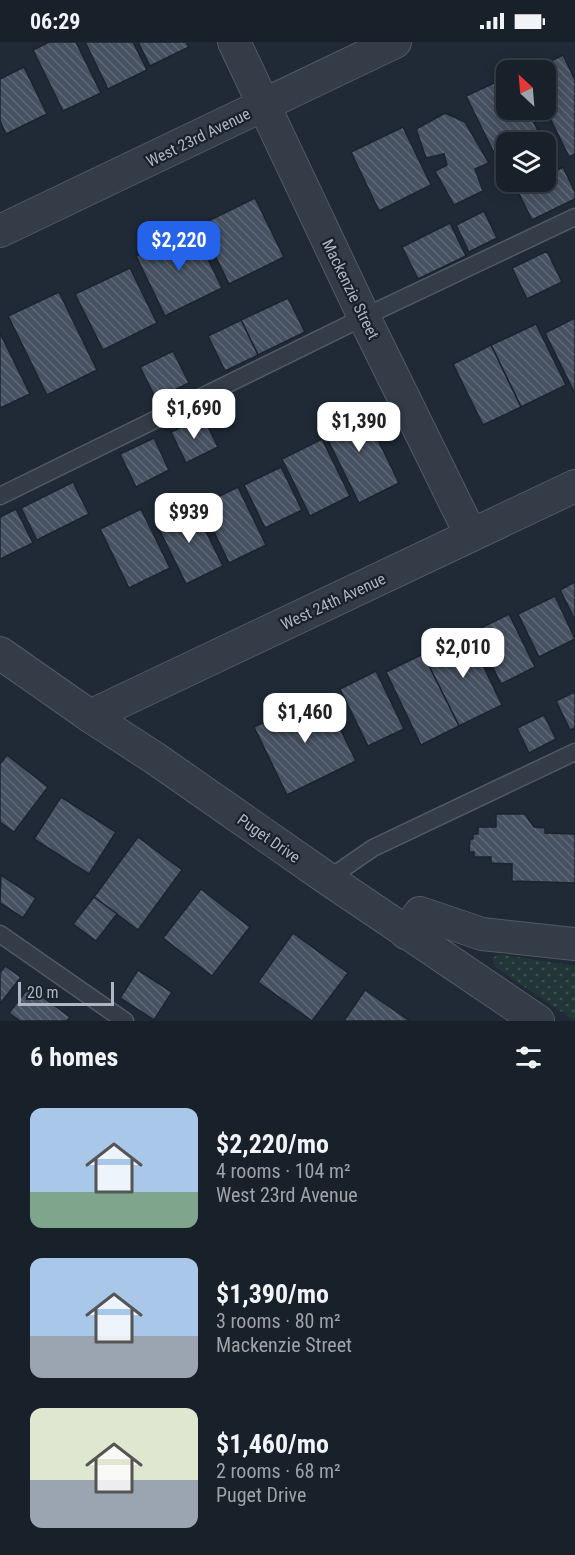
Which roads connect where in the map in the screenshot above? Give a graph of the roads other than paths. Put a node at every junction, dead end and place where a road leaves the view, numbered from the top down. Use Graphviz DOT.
graph roads {
  1 [pos="234,42"];
  2 [pos="395,42"];
  3 [pos="264,105"];
  4 [pos="575,217"];
  5 [pos="0,231"];
  6 [pos="364,317"];
  7 [pos="575,486"];
  8 [pos="0,496"];
  9 [pos="471,535"];
  10 [pos="0,653"];
  11 [pos="90,716"];
  12 [pos="575,752"];
  13 [pos="328,879"];
  14 [pos="406,933"];
  15 [pos="0,934"];
  16 [pos="575,944"];
  17 [pos="125,1021"];
  18 [pos="538,1021"];
  1 -- 3 [label="street, Mackenzie Street"];
  2 -- 3 [label="street, West 23rd Avenue"];
  3 -- 5 [label="street, West 23rd Avenue"];
  3 -- 6 [label="street, Mackenzie Street"];
  4 -- 6 [label="lane"];
  6 -- 8 [label="lane"];
  6 -- 9 [label="street, Mackenzie Street"];
  7 -- 9 [label="street, West 24th Avenue"];
  9 -- 11 [label="street, West 24th Avenue"];
  10 -- 11 [label="street, Puget Drive"];
  11 -- 13 [label="street, Puget Drive"];
  12 -- 13 [label="lane"];
  13 -- 14 [label="street, Puget Drive"];
  14 -- 16 [label="street"];
  14 -- 18 [label="street, Puget Drive"];
  15 -- 17 [label="lane"];
}
